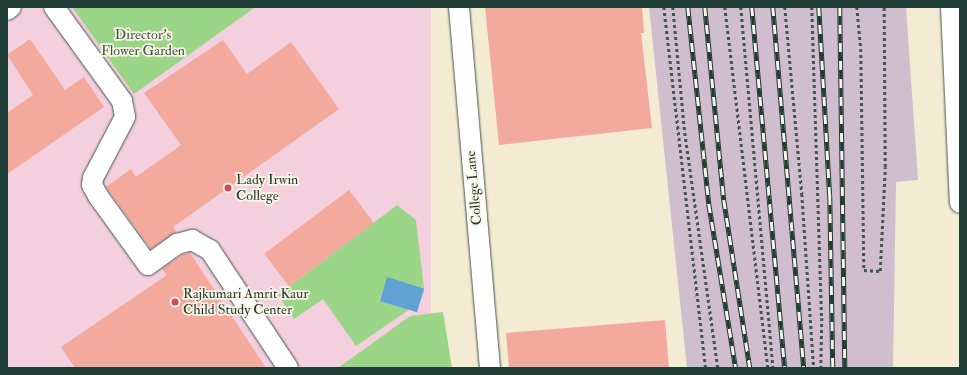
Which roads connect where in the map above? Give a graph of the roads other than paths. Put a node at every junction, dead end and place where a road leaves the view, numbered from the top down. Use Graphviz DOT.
graph roads {
  1 [pos="12,7"];
  2 [pos="54,7"];
  3 [pos="459,7"];
  4 [pos="951,7"];
  5 [pos="7,10"];
  6 [pos="960,203"];
  7 [pos="288,368"];
  8 [pos="490,368"];
  1 -- 5 [label="street"];
  2 -- 7 [label="street"];
  3 -- 8 [label="street, College Lane"];
  4 -- 6 [label="street"];
}
